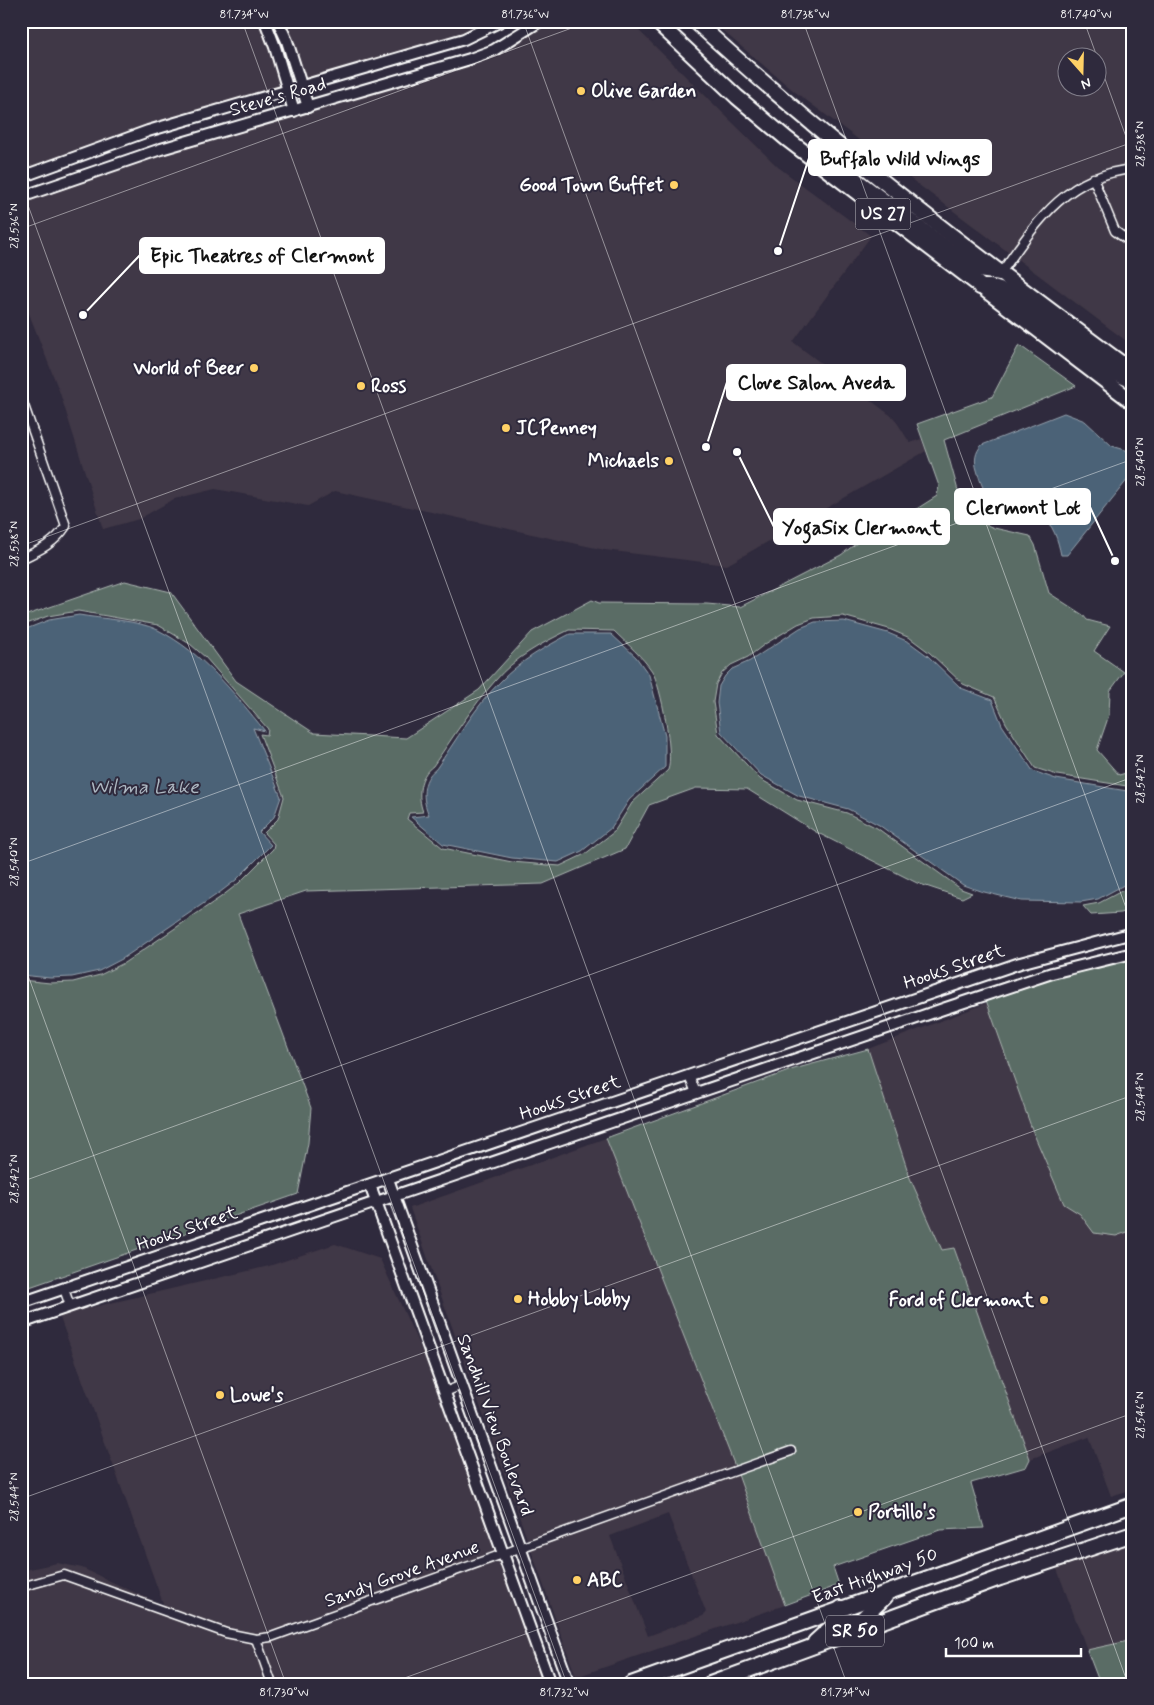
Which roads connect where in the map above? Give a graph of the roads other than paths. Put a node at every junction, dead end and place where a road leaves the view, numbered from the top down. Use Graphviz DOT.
graph roads {
  1 [pos="265,21"];
  2 [pos="278,21"];
  3 [pos="501,21"];
  4 [pos="540,21"];
  5 [pos="656,21"];
  6 [pos="695,21"];
  7 [pos="302,86"];
  8 [pos="288,90"];
  9 [pos="308,106"];
  10 [pos="294,111"];
  11 [pos="806,154"];
  12 [pos="1133,169"];
  13 [pos="21,177"];
  14 [pos="1093,178"];
  15 [pos="21,197"];
  16 [pos="1133,244"];
  17 [pos="1002,273"];
  18 [pos="980,287"];
  19 [pos="1133,372"];
  20 [pos="1133,381"];
  21 [pos="21,397"];
  22 [pos="1133,402"];
  23 [pos="25,417"];
  24 [pos="21,559"];
  25 [pos="1133,933"];
  26 [pos="1133,953"];
  27 [pos="689,1075"];
  28 [pos="696,1093"];
  29 [pos="388,1179"];
  30 [pos="370,1185"];
  31 [pos="395,1197"];
  32 [pos="377,1203"];
  33 [pos="64,1289"];
  34 [pos="21,1303"];
  35 [pos="70,1306"];
  36 [pos="21,1323"];
  37 [pos="462,1385"];
  38 [pos="445,1392"];
  39 [pos="791,1451"];
  40 [pos="1133,1505"];
  41 [pos="1133,1523"];
  42 [pos="1133,1534"];
  43 [pos="1107,1542"];
  44 [pos="521,1548"];
  45 [pos="504,1554"];
  46 [pos="21,1587"];
  47 [pos="896,1589"];
  48 [pos="841,1608"];
  49 [pos="863,1628"];
  50 [pos="256,1640"];
  51 [pos="806,1649"];
  52 [pos="272,1684"];
  53 [pos="550,1684"];
  54 [pos="569,1684"];
  55 [pos="631,1684"];
  56 [pos="710,1684"];
  1 -- 8 [label="street"];
  2 -- 7 [label="street"];
  3 -- 7 [label="street, Steve's Road"];
  4 -- 9 [label="street, Steve's Road"];
  5 -- 11 [label="highway, US 27"];
  6 -- 17 [label="highway, US 27"];
  7 -- 8 [label="street, Steve's Road"];
  7 -- 9 [label="street"];
  8 -- 10 [label="street"];
  8 -- 13 [label="street, Steve's Road"];
  9 -- 10 [label="street, Steve's Road"];
  10 -- 15 [label="street, Steve's Road"];
  11 -- 17 [label="highway"];
  11 -- 18 [label="highway, US 27"];
  12 -- 14 [label="street"];
  14 -- 16 [label="street"];
  14 -- 17 [label="street"];
  17 -- 19 [label="highway, US 27"];
  18 -- 20 [label="highway"];
  18 -- 22 [label="highway, US 27"];
  21 -- 23 [label="street"];
  23 -- 24 [label="street"];
  25 -- 27 [label="street, Hooks Street"];
  26 -- 28 [label="street, Hooks Street"];
  27 -- 28 [label="street"];
  27 -- 29 [label="street, Hooks Street"];
  28 -- 31 [label="street, Hooks Street"];
  29 -- 30 [label="street, Hooks Street"];
  29 -- 31 [label="street, Sandhill View Boulevard"];
  30 -- 32 [label="street, Sandhill View Boulevard"];
  30 -- 33 [label="street, Hooks Street"];
  31 -- 32 [label="street, Hooks Street"];
  31 -- 37 [label="street, Sandhill View Boulevard"];
  32 -- 35 [label="street, Hooks Street"];
  32 -- 38 [label="street, Sandhill View Boulevard"];
  33 -- 34 [label="street, Hooks Street"];
  33 -- 35 [label="street"];
  35 -- 36 [label="street, Hooks Street"];
  37 -- 38 [label="street"];
  37 -- 44 [label="street, Sandhill View Boulevard"];
  38 -- 45 [label="street, Sandhill View Boulevard"];
  39 -- 44 [label="street, Sandy Grove Avenue"];
  40 -- 47 [label="highway, East Highway 50 / SR 50"];
  41 -- 43 [label="highway"];
  42 -- 43 [label="highway, SR 50"];
  43 -- 49 [label="highway, SR 50"];
  44 -- 45 [label="street, Sandy Grove Avenue"];
  44 -- 54 [label="street, Sandhill View Boulevard"];
  45 -- 50 [label="street, Sandy Grove Avenue"];
  45 -- 53 [label="street, Sandhill View Boulevard"];
  46 -- 50 [label="street, Sandy Grove Avenue"];
  47 -- 48 [label="highway, East Highway 50 / SR 50"];
  47 -- 49 [label="highway"];
  48 -- 51 [label="highway"];
  48 -- 55 [label="highway, East Highway 50 / SR 50"];
  49 -- 51 [label="highway, SR 50"];
  50 -- 52 [label="street"];
  51 -- 56 [label="highway, SR 50"];
}
